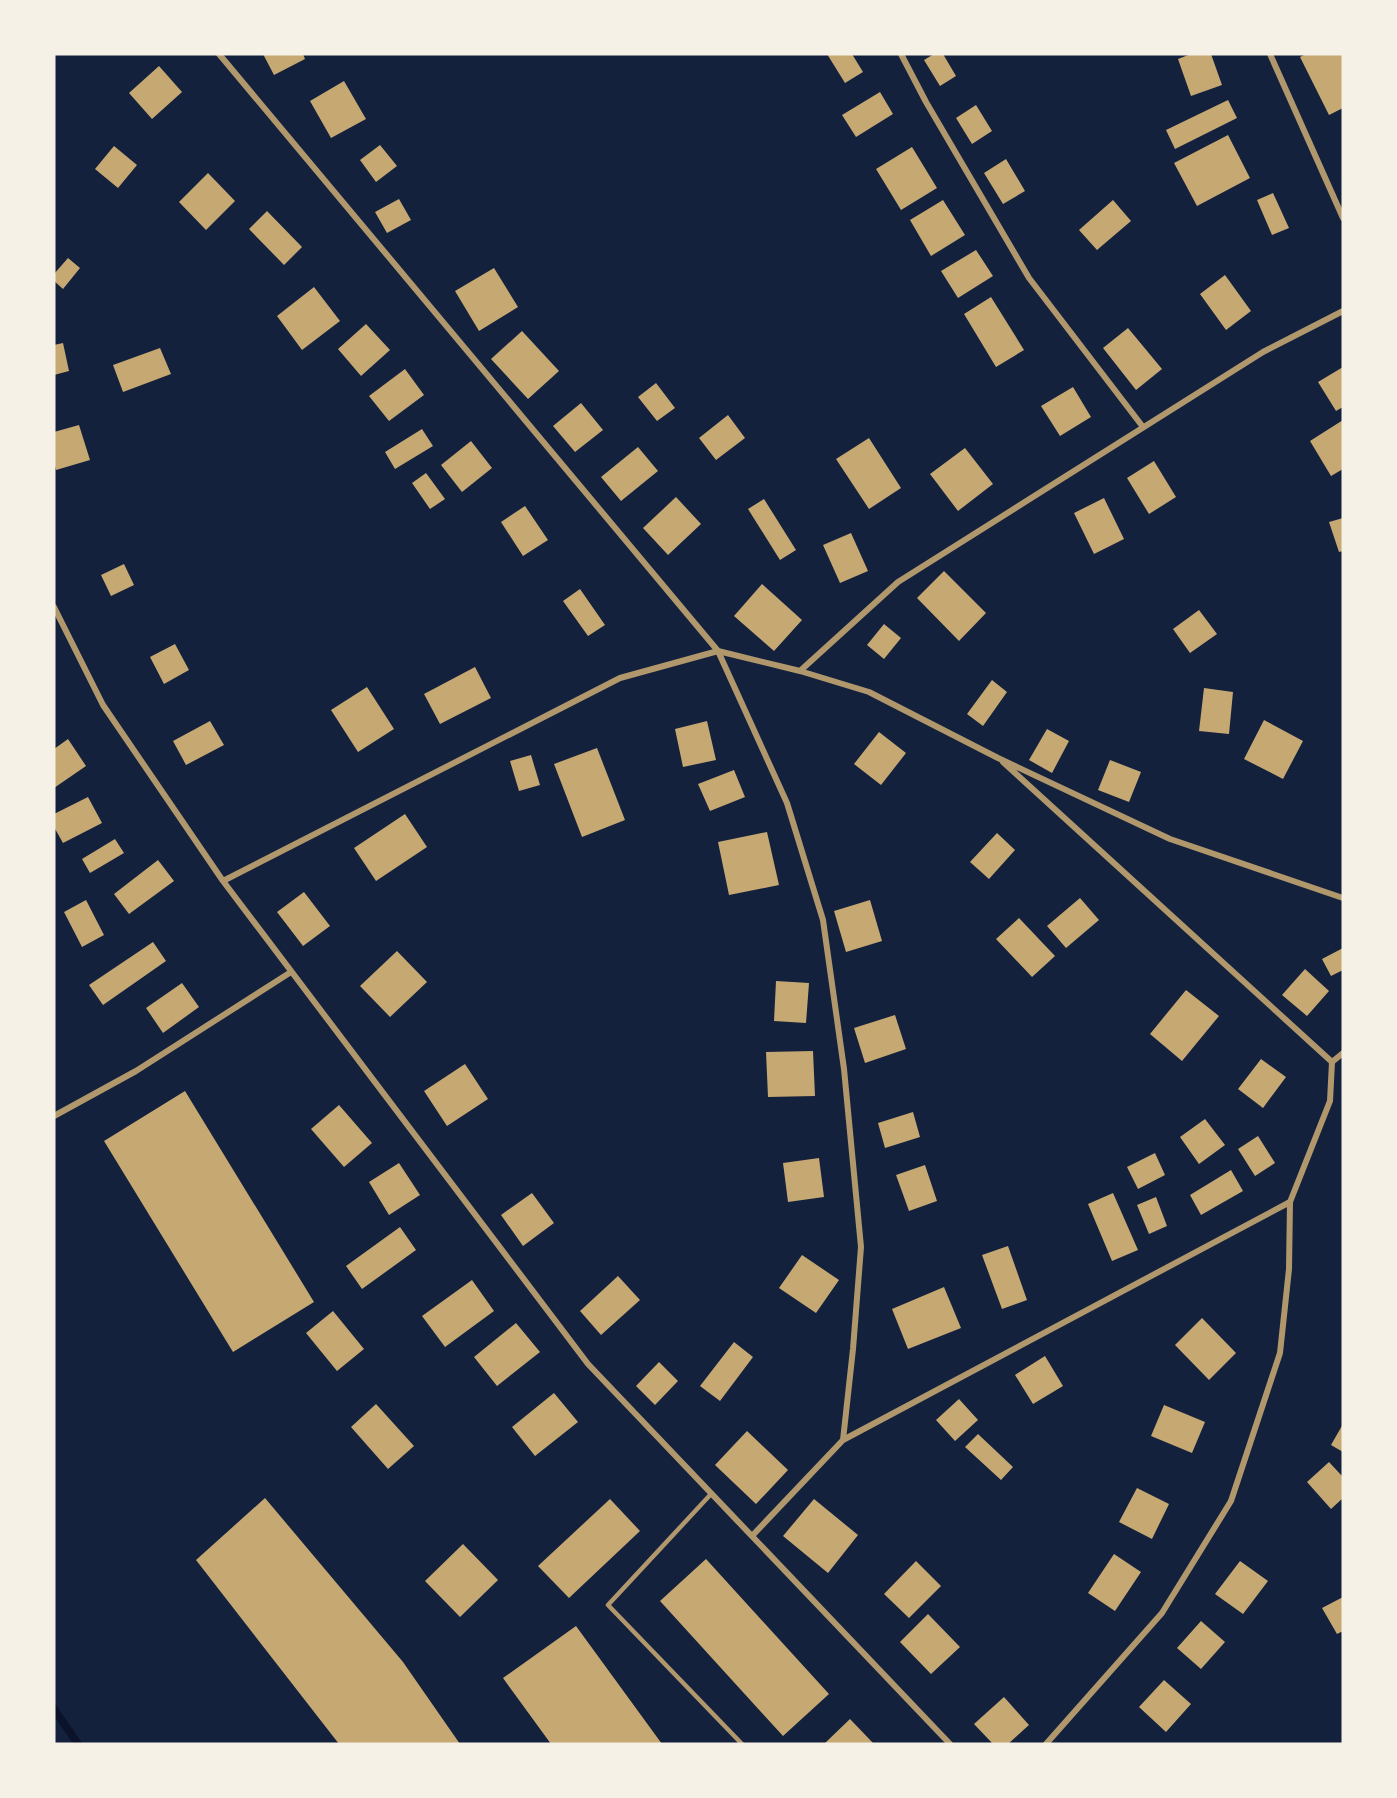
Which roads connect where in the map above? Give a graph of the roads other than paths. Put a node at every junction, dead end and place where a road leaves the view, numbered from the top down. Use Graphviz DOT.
graph roads {
  1 [pos="219,54"];
  2 [pos="901,54"];
  3 [pos="1270,54"];
  4 [pos="1343,218"];
  5 [pos="1343,311"];
  6 [pos="1143,427"];
  7 [pos="54,607"];
  8 [pos="717,651"];
  9 [pos="800,671"];
  10 [pos="999,758"];
  11 [pos="223,881"];
  12 [pos="1343,898"];
  13 [pos="291,972"];
  14 [pos="1343,1053"];
  15 [pos="1332,1062"];
  16 [pos="54,1116"];
  17 [pos="1290,1202"];
  18 [pos="843,1440"];
  19 [pos="711,1494"];
  20 [pos="752,1536"];
  21 [pos="742,1744"];
  22 [pos="950,1744"];
  23 [pos="1046,1744"];
  1 -- 8 [label="street"];
  2 -- 6 [label="street"];
  3 -- 4 [label="street"];
  5 -- 6 [label="street"];
  6 -- 9 [label="street"];
  7 -- 11 [label="street"];
  8 -- 9 [label="street"];
  8 -- 11 [label="street"];
  8 -- 18 [label="street"];
  9 -- 10 [label="street"];
  10 -- 12 [label="street"];
  10 -- 15 [label="street"];
  11 -- 13 [label="street"];
  13 -- 16 [label="street"];
  13 -- 19 [label="street"];
  14 -- 15 [label="street"];
  15 -- 17 [label="street"];
  17 -- 18 [label="street"];
  17 -- 23 [label="street"];
  18 -- 20 [label="street"];
  19 -- 20 [label="street"];
  19 -- 21 [label="lane"];
  20 -- 22 [label="street"];
}
